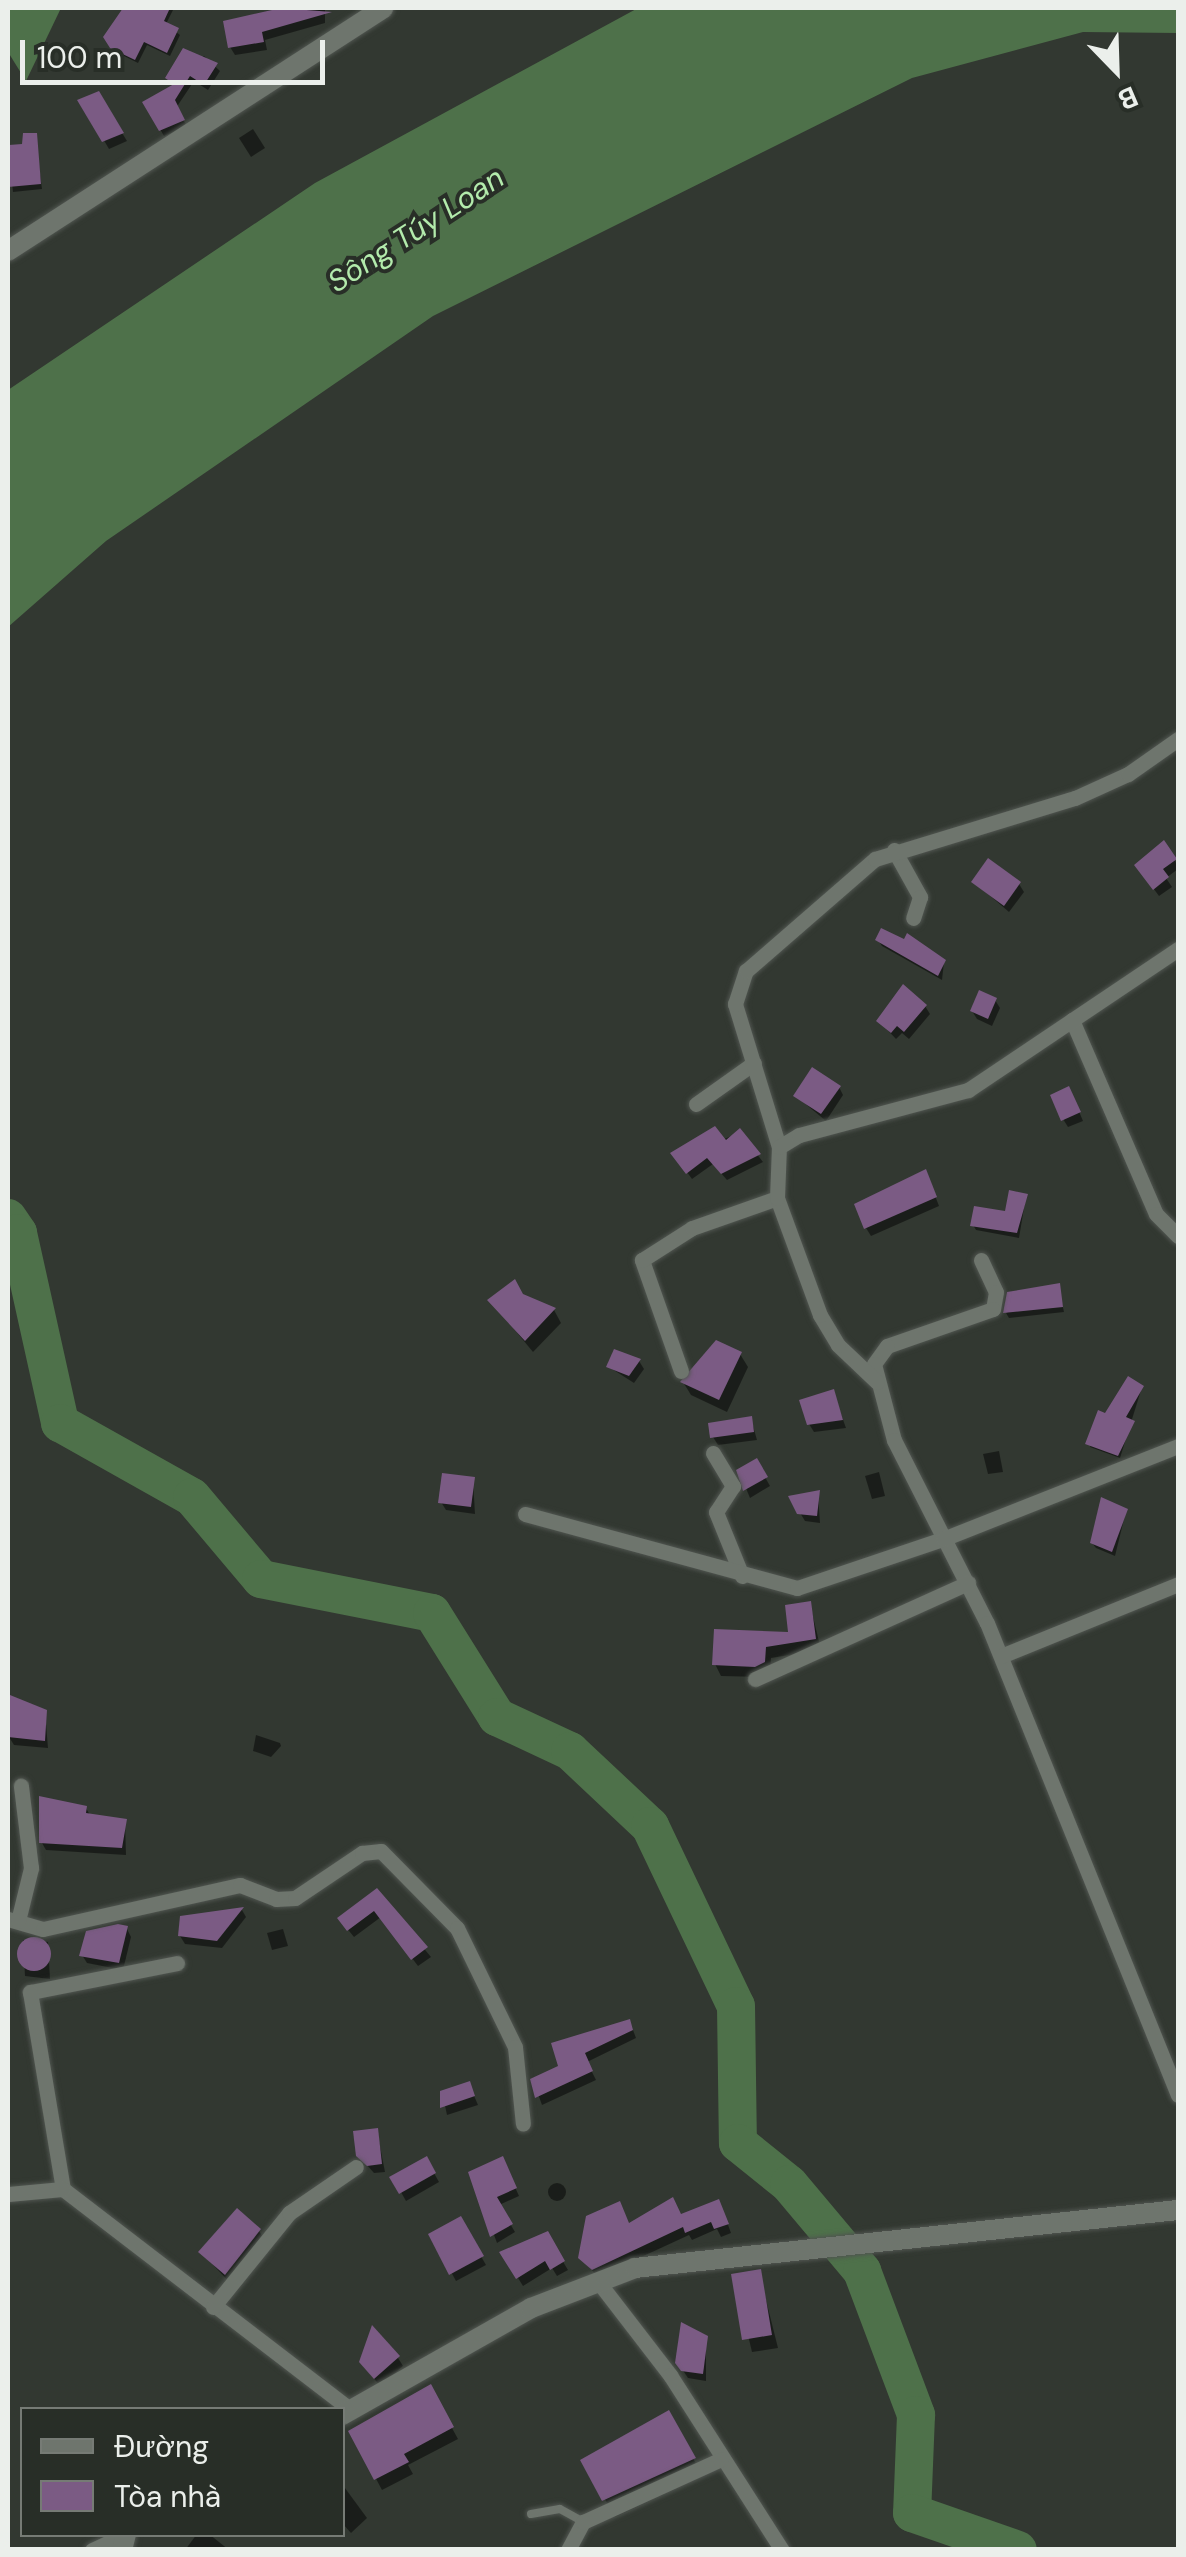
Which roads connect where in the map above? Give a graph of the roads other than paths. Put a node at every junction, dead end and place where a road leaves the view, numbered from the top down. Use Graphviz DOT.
graph roads {
  1 [pos="382,8"];
  2 [pos="8,251"];
  3 [pos="1178,739"];
  4 [pos="894,850"];
  5 [pos="913,918"];
  6 [pos="1178,949"];
  7 [pos="1072,1020"];
  8 [pos="754,1064"];
  9 [pos="696,1104"];
  10 [pos="779,1147"];
  11 [pos="777,1198"];
  12 [pos="1178,1236"];
  13 [pos="981,1260"];
  14 [pos="680,1371"];
  15 [pos="882,1386"];
  16 [pos="1178,1446"];
  17 [pos="714,1452"];
  18 [pos="525,1514"];
  19 [pos="942,1540"];
  20 [pos="742,1576"];
  21 [pos="968,1584"];
  22 [pos="1178,1584"];
  23 [pos="1002,1656"];
  24 [pos="755,1679"];
  25 [pos="21,1786"];
  26 [pos="13,1920"];
  27 [pos="176,1963"];
  28 [pos="1178,2095"];
  29 [pos="523,2124"];
  30 [pos="356,2167"];
  31 [pos="63,2190"];
  32 [pos="8,2194"];
  33 [pos="1178,2210"];
  34 [pos="600,2284"];
  35 [pos="213,2307"];
  36 [pos="341,2407"];
  37 [pos="347,2412"];
  38 [pos="722,2458"];
  39 [pos="531,2514"];
  40 [pos="583,2522"];
  41 [pos="121,2537"];
  42 [pos="92,2550"];
  43 [pos="568,2550"];
  44 [pos="782,2550"];
  1 -- 2 [label="street"];
  3 -- 4 [label="street"];
  4 -- 5 [label="street"];
  4 -- 8 [label="street"];
  6 -- 7 [label="street"];
  7 -- 10 [label="street"];
  7 -- 12 [label="street"];
  8 -- 9 [label="street"];
  8 -- 10 [label="street"];
  10 -- 11 [label="street"];
  11 -- 14 [label="street"];
  11 -- 15 [label="street"];
  13 -- 15 [label="street"];
  15 -- 19 [label="street"];
  16 -- 19 [label="street"];
  17 -- 20 [label="street"];
  18 -- 20 [label="street"];
  19 -- 20 [label="street"];
  19 -- 21 [label="street"];
  21 -- 23 [label="street"];
  21 -- 24 [label="street"];
  22 -- 23 [label="street"];
  23 -- 28 [label="street"];
  25 -- 26 [label="street"];
  26 -- 29 [label="street"];
  27 -- 31 [label="street"];
  30 -- 35 [label="street"];
  31 -- 32 [label="street"];
  31 -- 35 [label="street"];
  33 -- 34 [label="street"];
  34 -- 37 [label="street"];
  34 -- 38 [label="street"];
  35 -- 36 [label="street"];
  38 -- 40 [label="street"];
  38 -- 44 [label="street"];
  39 -- 40 [label="lane"];
  40 -- 43 [label="street"];
  41 -- 42 [label="street"];
}
